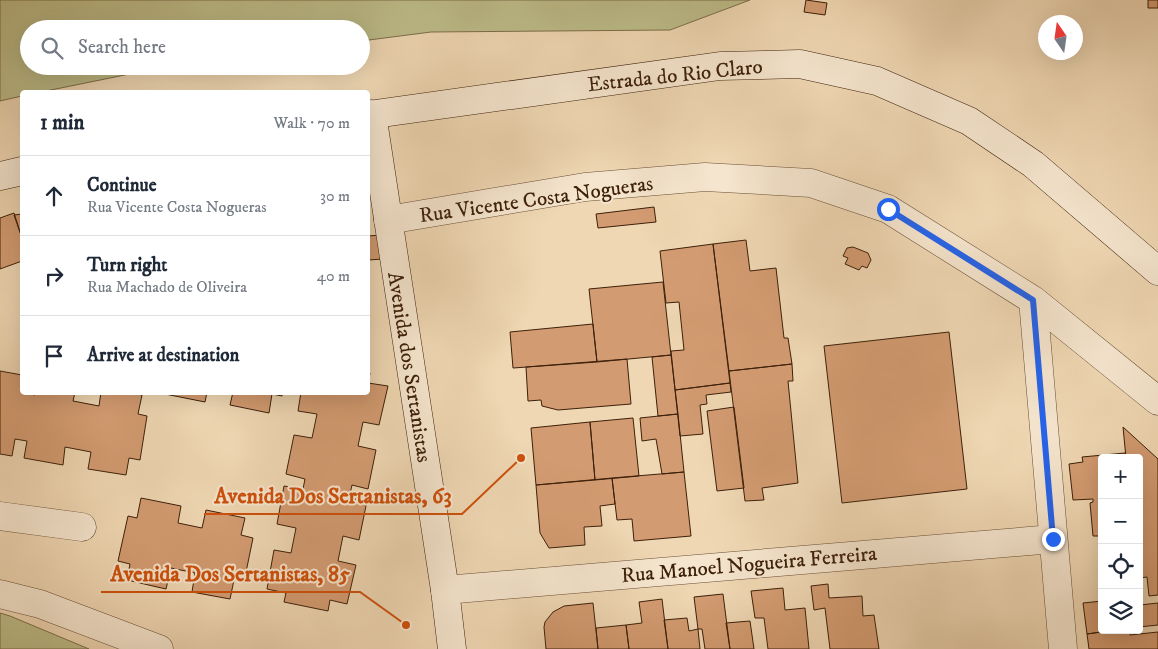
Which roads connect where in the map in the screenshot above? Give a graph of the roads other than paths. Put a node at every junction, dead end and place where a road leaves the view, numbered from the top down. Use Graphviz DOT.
graph roads {
  1 [pos="370,114"];
  2 [pos="20,171"];
  3 [pos="0,176"];
  4 [pos="388,220"];
  5 [pos="1158,271"];
  6 [pos="1033,300"];
  7 [pos="1158,401"];
  8 [pos="0,516"];
  9 [pos="82,527"];
  10 [pos="1053,539"];
  11 [pos="445,590"];
  12 [pos="0,594"];
  13 [pos="159,649"];
  14 [pos="452,649"];
  15 [pos="1063,649"];
  1 -- 4 [label="street, Avenida dos Sertanistas"];
  1 -- 5 [label="street, Estrada do Rio Claro"];
  2 -- 3 [label="street"];
  4 -- 6 [label="street, Rua Vicente Costa Nogueras"];
  4 -- 11 [label="street, Avenida dos Sertanistas"];
  6 -- 7 [label="street, Rua Vicente Costa Nogueras"];
  6 -- 10 [label="street"];
  8 -- 9 [label="street"];
  10 -- 11 [label="street, Rua Manoel Nogueira Ferreira"];
  10 -- 15 [label="street"];
  11 -- 14 [label="street, Avenida dos Sertanistas"];
  12 -- 13 [label="street"];
}
